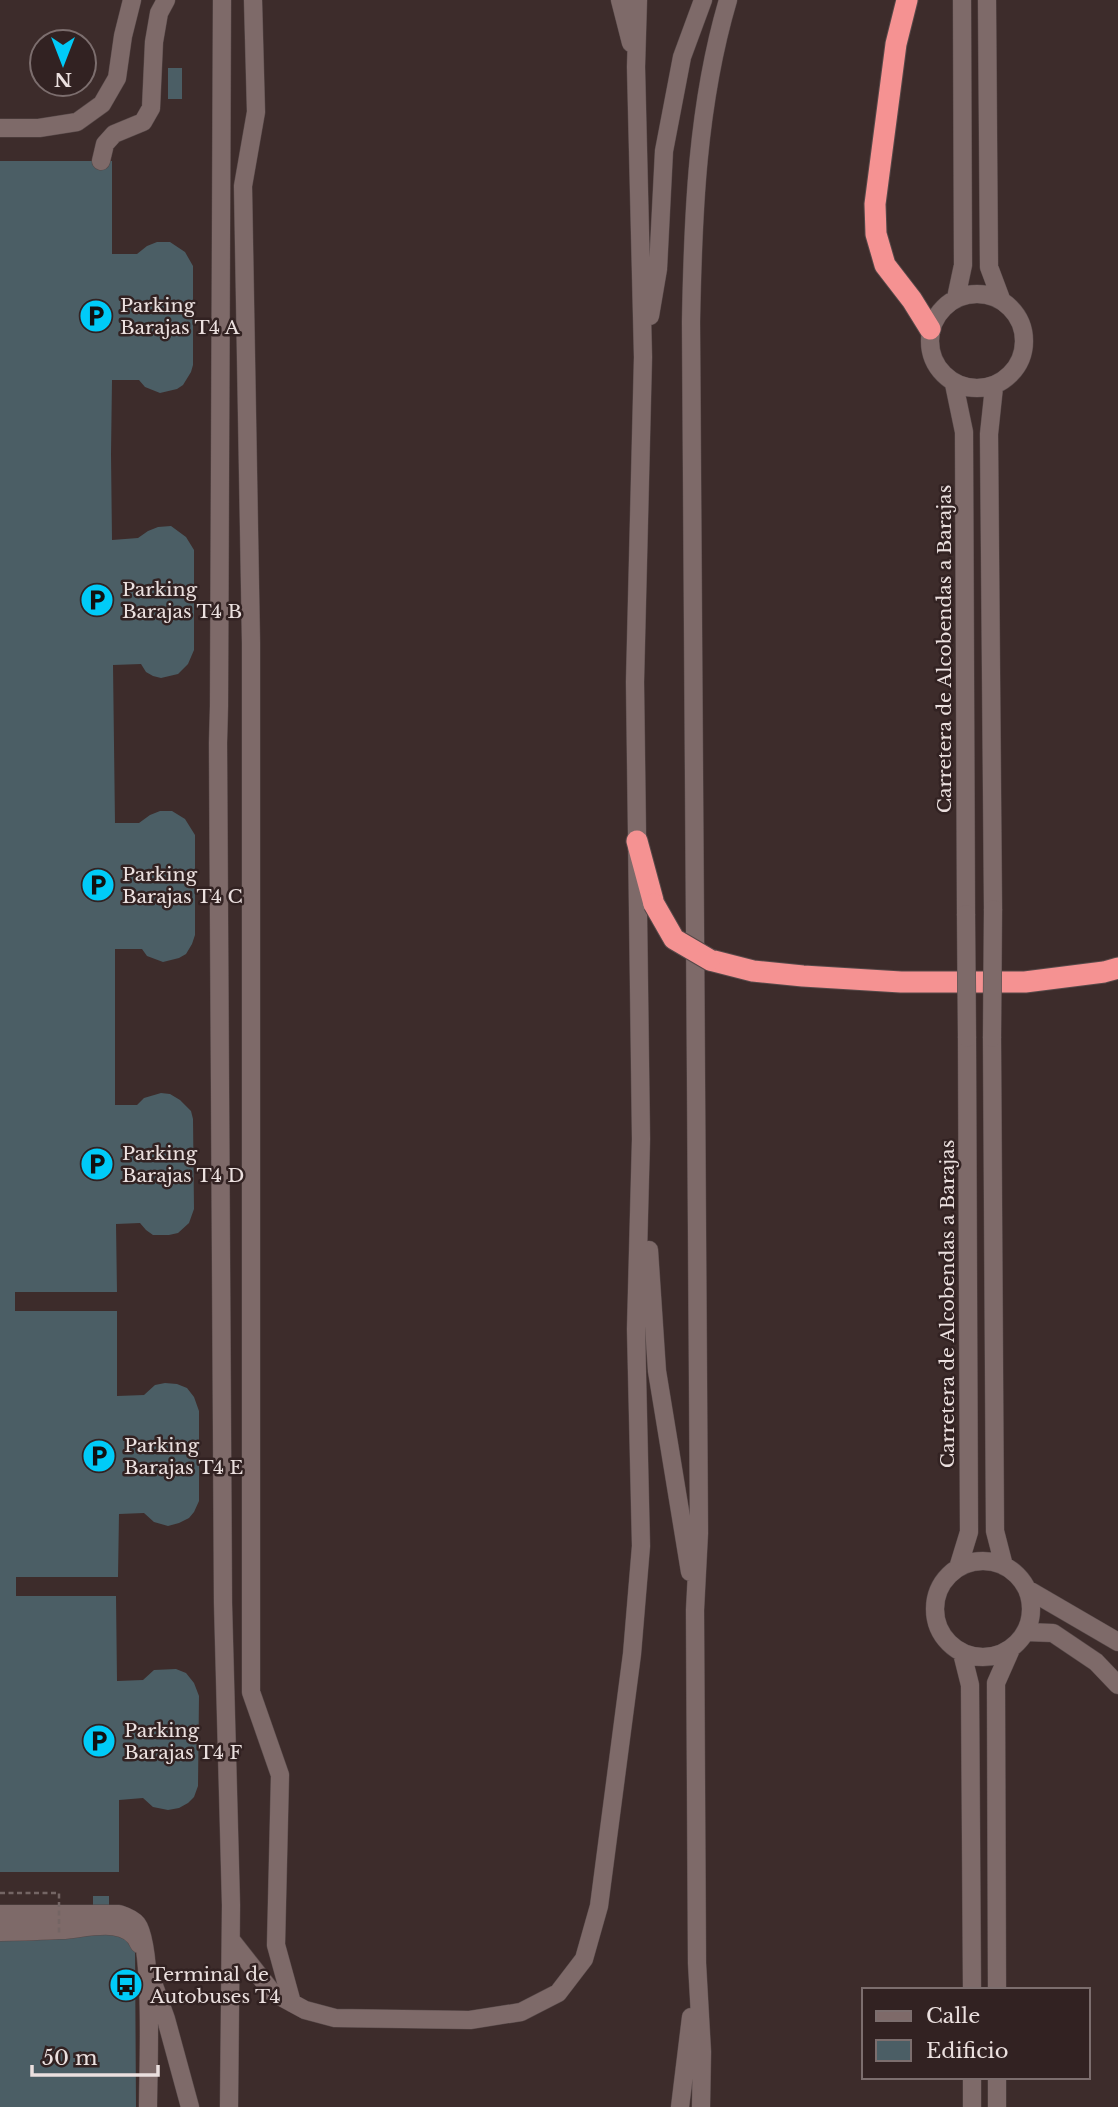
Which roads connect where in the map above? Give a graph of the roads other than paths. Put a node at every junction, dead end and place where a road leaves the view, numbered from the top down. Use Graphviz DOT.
graph roads {
  1 [pos="132,0"];
  2 [pos="166,0"];
  3 [pos="222,0"];
  4 [pos="253,0"];
  5 [pos="620,0"];
  6 [pos="638,0"];
  7 [pos="703,0"];
  8 [pos="729,0"];
  9 [pos="962,0"];
  10 [pos="987,0"];
  11 [pos="905,6"];
  12 [pos="636,67"];
  13 [pos="0,128"];
  14 [pos="101,161"];
  15 [pos="956,298"];
  16 [pos="1001,299"];
  17 [pos="930,329"];
  18 [pos="643,357"];
  19 [pos="954,384"];
  20 [pos="994,387"];
  21 [pos="637,841"];
  22 [pos="1118,968"];
  23 [pos="641,1139"];
  24 [pos="1004,1566"];
  25 [pos="958,1568"];
  26 [pos="1027,1590"];
  27 [pos="695,1610"];
  28 [pos="1026,1632"];
  29 [pos="1118,1642"];
  30 [pos="1011,1649"];
  31 [pos="962,1653"];
  32 [pos="1118,1685"];
  33 [pos="0,1914"];
  34 [pos="0,1932"];
  35 [pos="230,1940"];
  36 [pos="697,1963"];
  37 [pos="148,1968"];
  38 [pos="972,1988"];
  39 [pos="997,1988"];
  40 [pos="292,2003"];
  41 [pos="972,2079"];
  42 [pos="997,2079"];
  43 [pos="148,2107"];
  44 [pos="190,2107"];
  45 [pos="229,2107"];
  46 [pos="680,2107"];
  47 [pos="701,2107"];
  48 [pos="972,2107"];
  49 [pos="998,2107"];
  1 -- 13 [label="street"];
  2 -- 14 [label="street"];
  3 -- 35 [label="street"];
  4 -- 40 [label="street"];
  5 -- 12 [label="street"];
  6 -- 12 [label="street"];
  7 -- 18 [label="street"];
  8 -- 27 [label="street"];
  9 -- 15 [label="street"];
  10 -- 16 [label="street"];
  11 -- 17 [label="highway"];
  12 -- 18 [label="street"];
  15 -- 16 [label="street"];
  15 -- 17 [label="street"];
  16 -- 20 [label="street"];
  17 -- 19 [label="street"];
  18 -- 21 [label="street"];
  19 -- 20 [label="street"];
  19 -- 25 [label="street, Carretera de Alcobendas a Barajas, bridge"];
  20 -- 24 [label="street, bridge"];
  21 -- 22 [label="highway, bridge"];
  21 -- 23 [label="street"];
  23 -- 27 [label="street"];
  23 -- 40 [label="street"];
  24 -- 25 [label="street"];
  24 -- 26 [label="street"];
  25 -- 31 [label="street"];
  26 -- 28 [label="street"];
  26 -- 29 [label="street"];
  27 -- 36 [label="street"];
  28 -- 30 [label="street"];
  28 -- 32 [label="street"];
  30 -- 31 [label="street"];
  30 -- 39 [label="street"];
  31 -- 38 [label="street"];
  33 -- 37 [label="street"];
  34 -- 37 [label="street"];
  35 -- 40 [label="street"];
  35 -- 45 [label="street"];
  36 -- 46 [label="street"];
  36 -- 47 [label="street"];
  37 -- 43 [label="street"];
  37 -- 44 [label="street"];
  41 -- 48 [label="street"];
  42 -- 49 [label="street"];
}
